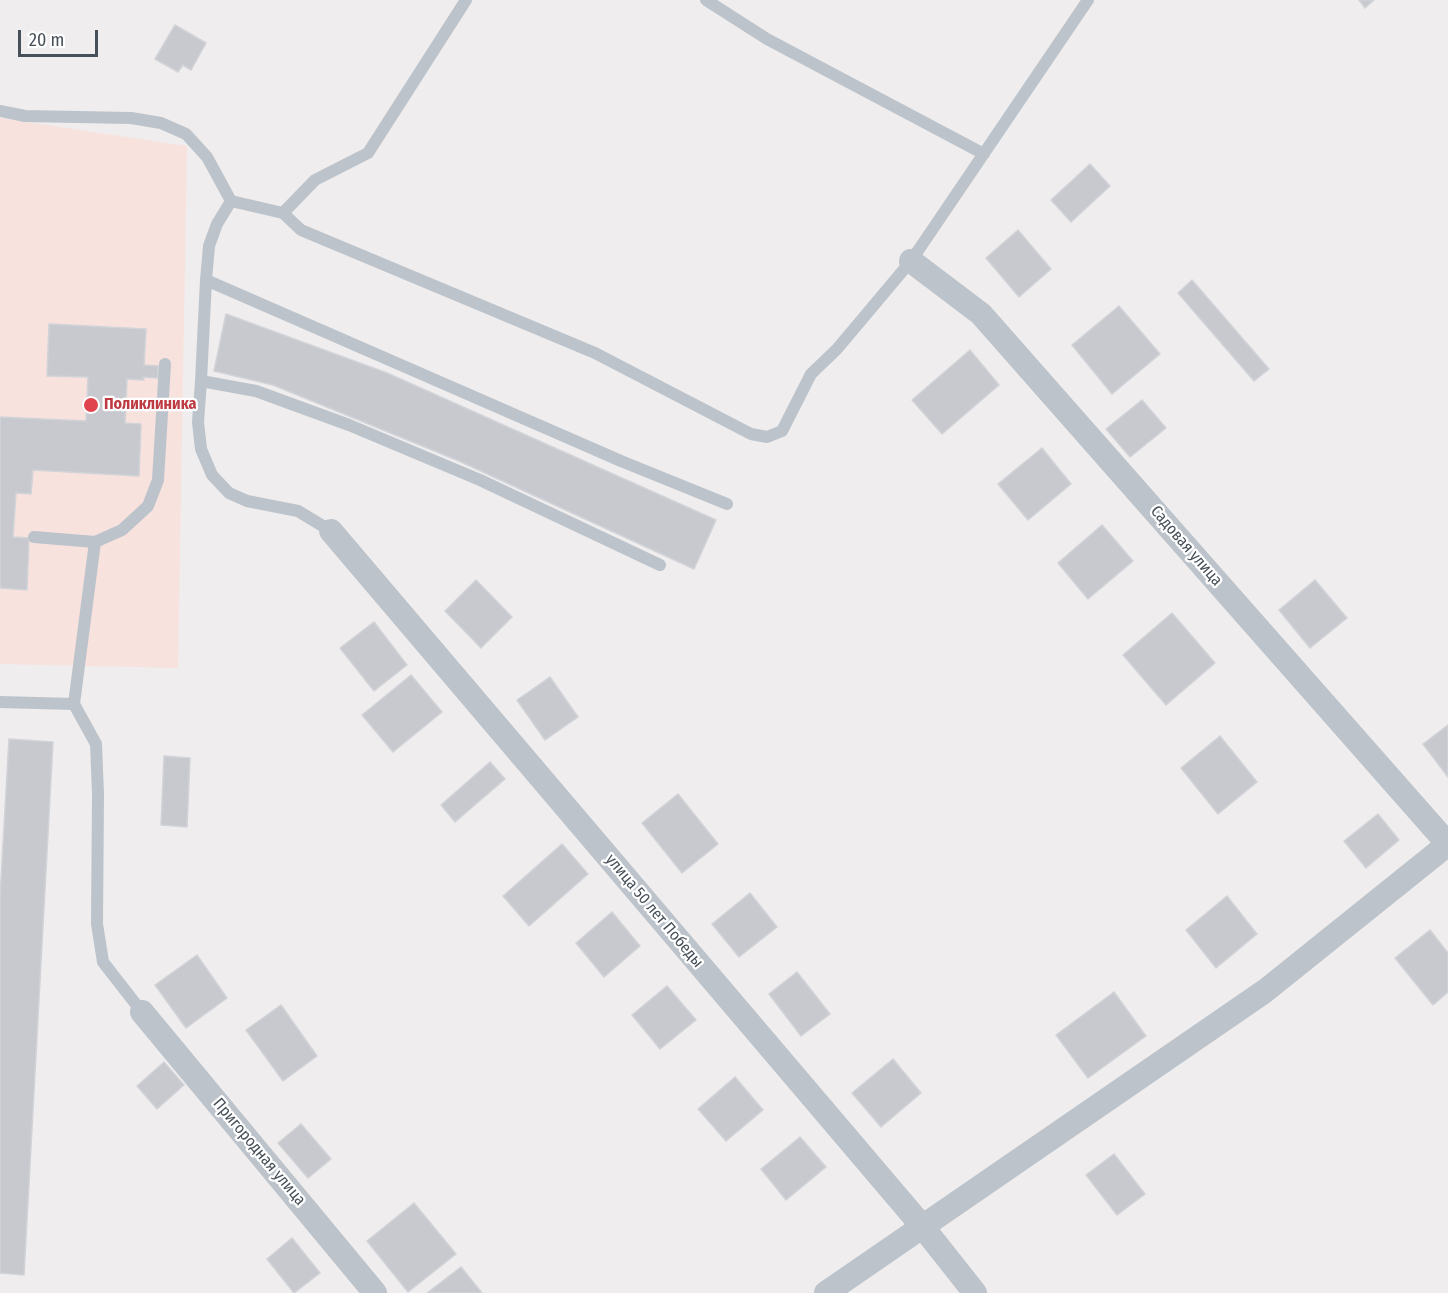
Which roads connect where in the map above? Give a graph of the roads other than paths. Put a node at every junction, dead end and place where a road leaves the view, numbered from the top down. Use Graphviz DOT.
graph roads {
  1 [pos="466,0"];
  2 [pos="706,0"];
  3 [pos="1088,0"];
  4 [pos="0,111"];
  5 [pos="984,154"];
  6 [pos="231,201"];
  7 [pos="283,213"];
  8 [pos="911,261"];
  9 [pos="206,280"];
  10 [pos="165,364"];
  11 [pos="201,381"];
  12 [pos="727,504"];
  13 [pos="331,531"];
  14 [pos="34,537"];
  15 [pos="95,542"];
  16 [pos="660,565"];
  17 [pos="0,702"];
  18 [pos="74,704"];
  19 [pos="1448,844"];
  20 [pos="142,1012"];
  21 [pos="922,1226"];
  22 [pos="375,1293"];
  23 [pos="826,1293"];
  24 [pos="975,1293"];
  1 -- 7 [label="lane"];
  2 -- 5 [label="lane"];
  3 -- 5 [label="lane"];
  4 -- 6 [label="lane"];
  5 -- 8 [label="lane"];
  6 -- 7 [label="lane"];
  6 -- 9 [label="lane"];
  7 -- 8 [label="lane"];
  8 -- 19 [label="street, Садовая улица"];
  9 -- 11 [label="lane"];
  9 -- 12 [label="lane"];
  10 -- 15 [label="lane"];
  11 -- 13 [label="lane"];
  11 -- 16 [label="lane"];
  13 -- 21 [label="street, улица 50 лет Победы"];
  14 -- 15 [label="lane"];
  15 -- 18 [label="lane"];
  17 -- 18 [label="lane"];
  18 -- 20 [label="lane"];
  19 -- 21 [label="street"];
  20 -- 22 [label="street, Пригородная улица"];
  21 -- 23 [label="street"];
  21 -- 24 [label="street, улица 50 лет Победы"];
}
